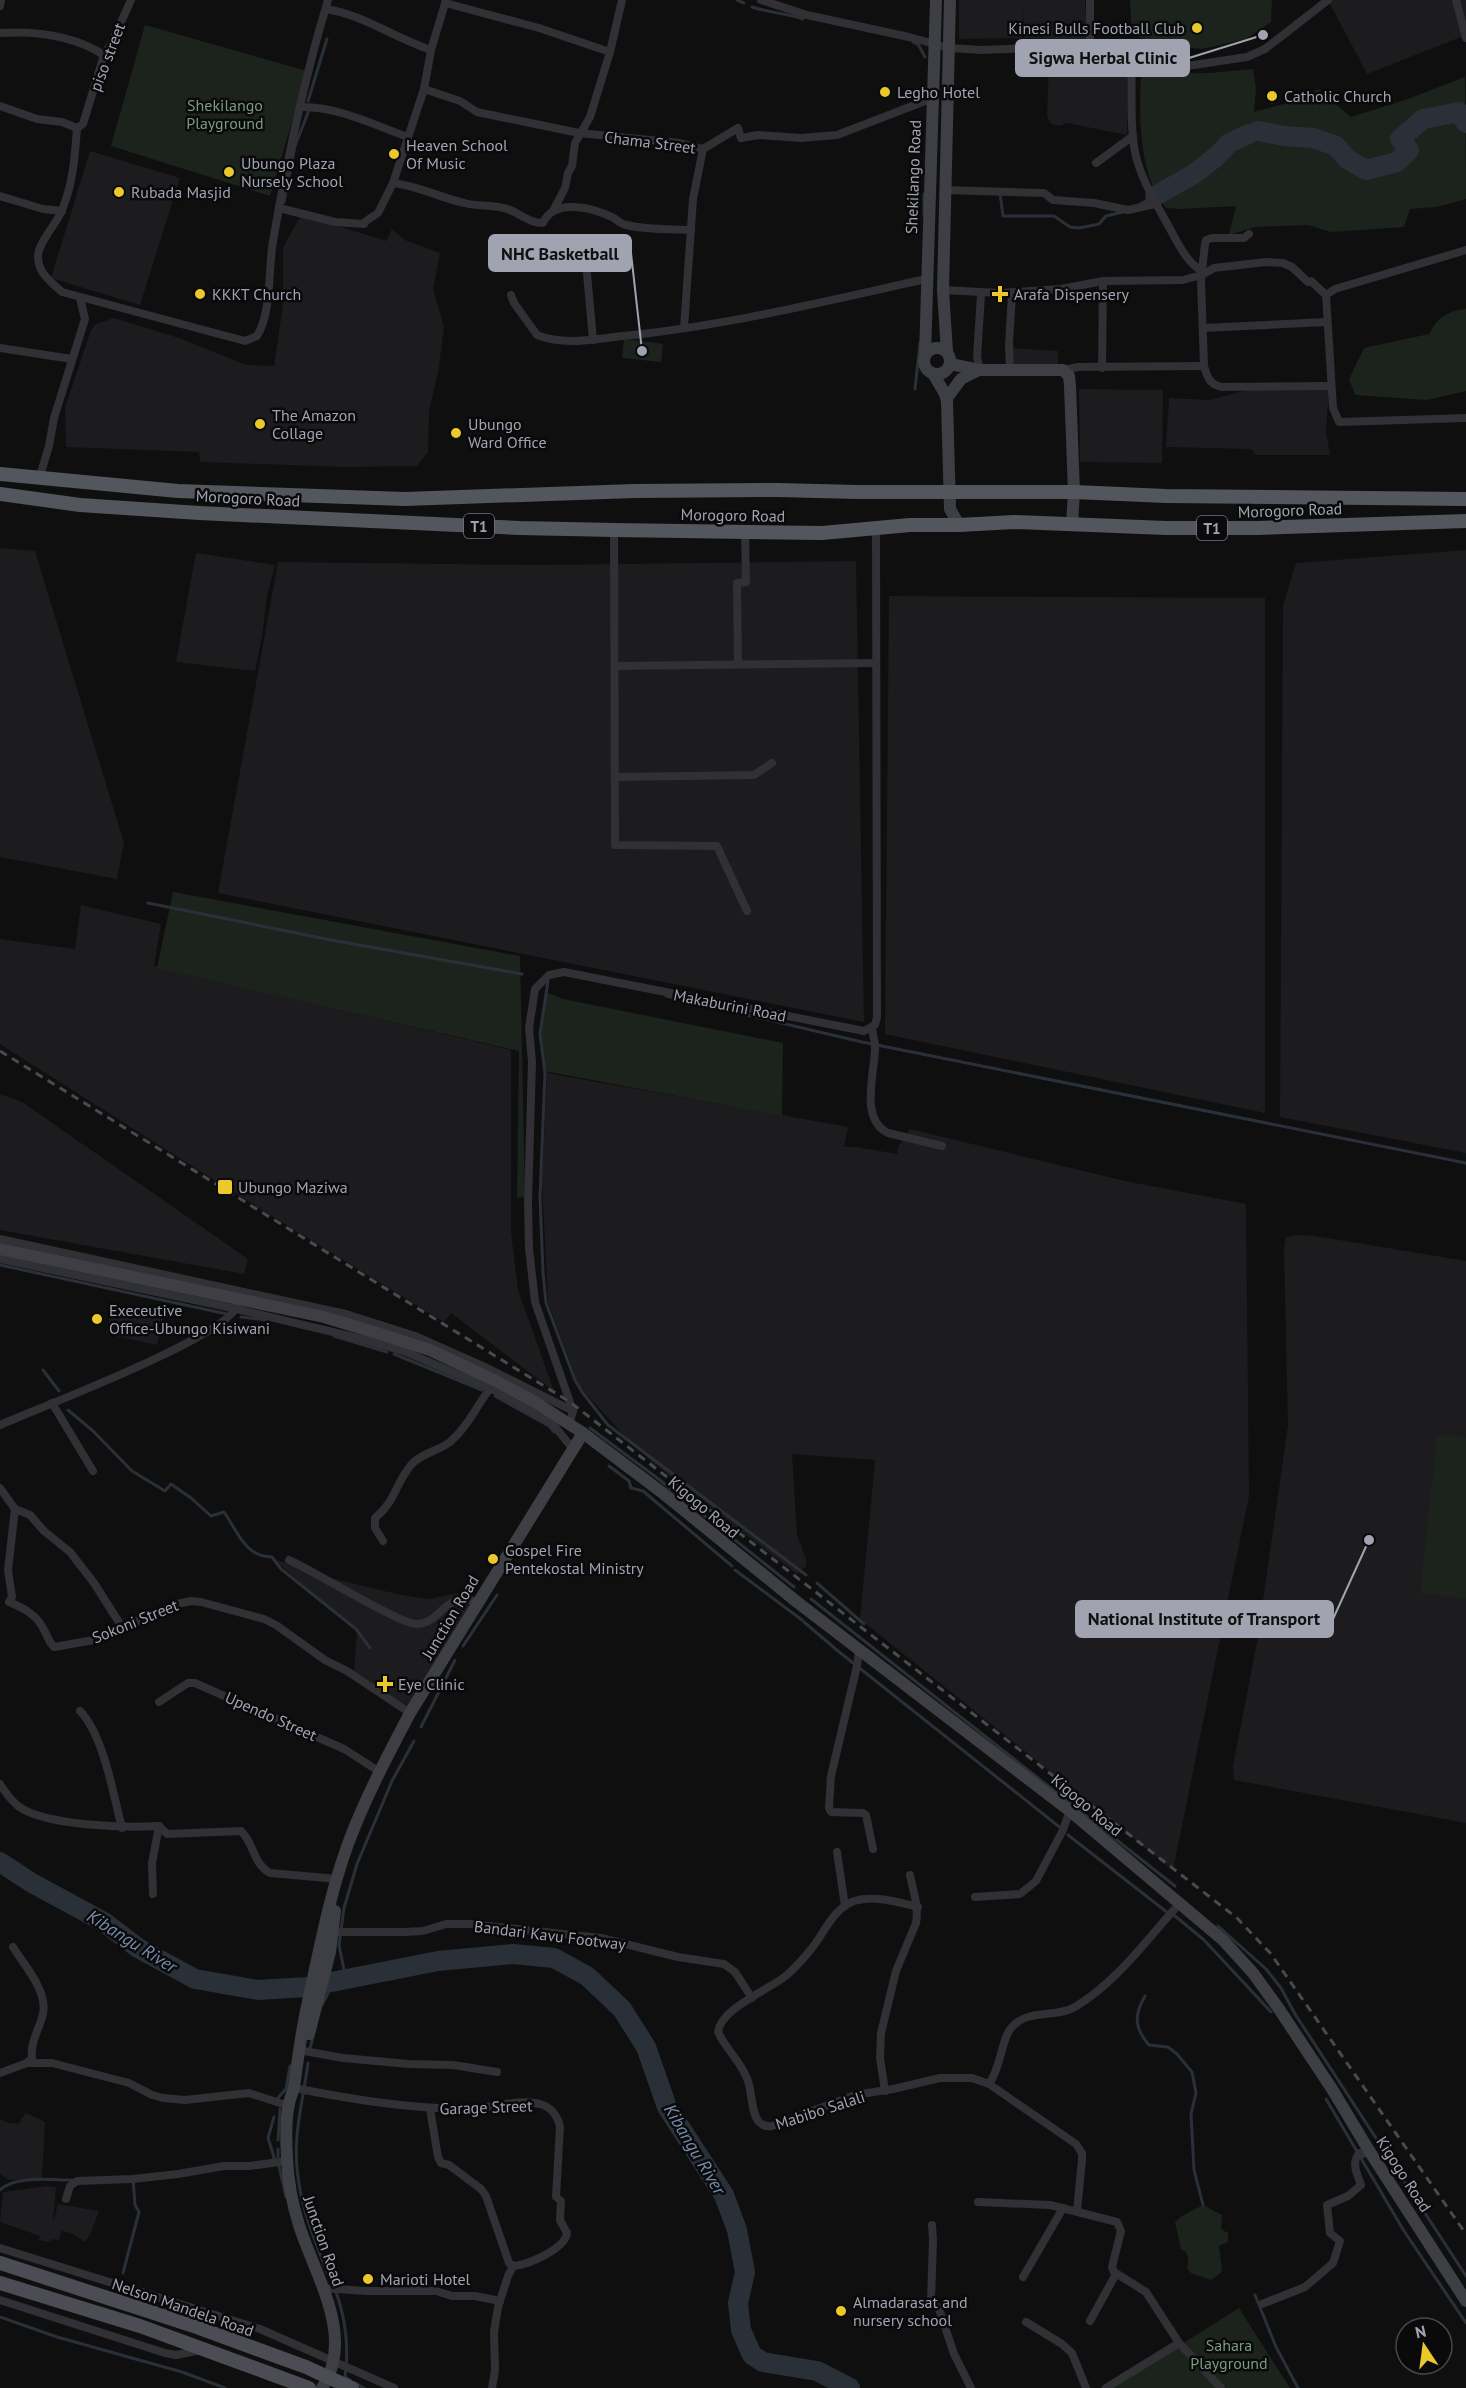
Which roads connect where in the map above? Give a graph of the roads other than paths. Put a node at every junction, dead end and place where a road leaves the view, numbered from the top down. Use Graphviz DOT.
graph roads {
  1 [pos="1,0"];
  2 [pos="131,0"];
  3 [pos="622,0"];
  4 [pos="761,0"];
  5 [pos="936,0"];
  6 [pos="950,0"];
  7 [pos="1090,0"];
  8 [pos="1328,0"];
  9 [pos="1456,0"];
  10 [pos="446,2"];
  11 [pos="327,4"];
  12 [pos="0,6"];
  13 [pos="0,33"];
  14 [pos="1466,38"];
  15 [pos="935,44"];
  16 [pos="949,48"];
  17 [pos="431,50"];
  18 [pos="1090,50"];
  19 [pos="610,52"];
  20 [pos="104,55"];
  21 [pos="1131,59"];
  22 [pos="424,89"];
  23 [pos="933,98"];
  24 [pos="0,106"];
  25 [pos="300,107"];
  26 [pos="77,129"];
  27 [pos="579,133"];
  28 [pos="1133,135"];
  29 [pos="408,137"];
  30 [pos="703,149"];
  31 [pos="1096,164"];
  32 [pos="393,183"];
  33 [pos="945,190"];
  34 [pos="0,196"];
  35 [pos="1155,204"];
  36 [pos="279,208"];
  37 [pos="554,209"];
  38 [pos="62,211"];
  39 [pos="691,230"];
  40 [pos="1249,234"];
  41 [pos="1466,250"];
  42 [pos="1202,273"];
  43 [pos="587,274"];
  44 [pos="926,279"];
  45 [pos="1103,281"];
  46 [pos="1076,287"];
  47 [pos="943,293"];
  48 [pos="1012,294"];
  49 [pos="512,295"];
  50 [pos="981,295"];
  51 [pos="1326,296"];
  52 [pos="80,298"];
  53 [pos="1327,322"];
  54 [pos="684,328"];
  55 [pos="1203,328"];
  56 [pos="593,340"];
  57 [pos="0,348"];
  58 [pos="925,355"];
  59 [pos="948,358"];
  60 [pos="72,359"];
  61 [pos="1204,366"];
  62 [pos="1102,368"];
  63 [pos="980,370"];
  64 [pos="1063,370"];
  65 [pos="1010,371"];
  66 [pos="934,375"];
  67 [pos="1331,386"];
  68 [pos="947,398"];
  69 [pos="1466,418"];
  70 [pos="0,474"];
  71 [pos="39,479"];
  72 [pos="950,492"];
  73 [pos="1074,492"];
  74 [pos="0,494"];
  75 [pos="1466,499"];
  76 [pos="1466,521"];
  77 [pos="1072,523"];
  78 [pos="959,525"];
  79 [pos="876,527"];
  80 [pos="614,530"];
  81 [pos="745,531"];
  82 [pos="876,663"];
  83 [pos="738,664"];
  84 [pos="615,666"];
  85 [pos="772,763"];
  86 [pos="615,777"];
  87 [pos="747,911"];
  88 [pos="872,1029"];
  89 [pos="942,1146"];
  90 [pos="0,1239"];
  91 [pos="0,1249"];
  92 [pos="0,1259"];
  93 [pos="237,1303"];
  94 [pos="493,1385"];
  95 [pos="52,1402"];
  96 [pos="573,1411"];
  97 [pos="0,1425"];
  98 [pos="569,1425"];
  99 [pos="583,1434"];
  100 [pos="573,1449"];
  101 [pos="93,1471"];
  102 [pos="0,1488"];
  103 [pos="15,1509"];
  104 [pos="383,1541"];
  105 [pos="289,1560"];
  106 [pos="478,1602"];
  107 [pos="122,1627"];
  108 [pos="859,1650"];
  109 [pos="159,1702"];
  110 [pos="80,1711"];
  111 [pos="410,1713"];
  112 [pos="380,1772"];
  113 [pos="0,1784"];
  114 [pos="1070,1811"];
  115 [pos="159,1826"];
  116 [pos="122,1828"];
  117 [pos="873,1849"];
  118 [pos="837,1852"];
  119 [pos="910,1875"];
  120 [pos="338,1879"];
  121 [pos="334,1892"];
  122 [pos="153,1894"];
  123 [pos="975,1897"];
  124 [pos="1180,1903"];
  125 [pos="845,1906"];
  126 [pos="918,1906"];
  127 [pos="332,1932"];
  128 [pos="13,1947"];
  129 [pos="324,1951"];
  130 [pos="752,1998"];
  131 [pos="313,2002"];
  132 [pos="304,2050"];
  133 [pos="27,2063"];
  134 [pos="296,2066"];
  135 [pos="497,2072"];
  136 [pos="0,2073"];
  137 [pos="989,2084"];
  138 [pos="294,2088"];
  139 [pos="885,2091"];
  140 [pos="288,2106"];
  141 [pos="430,2109"];
  142 [pos="1368,2149"];
  143 [pos="287,2161"];
  144 [pos="66,2199"];
  145 [pos="978,2202"];
  146 [pos="1063,2208"];
  147 [pos="1077,2211"];
  148 [pos="932,2225"];
  149 [pos="0,2248"];
  150 [pos="0,2263"];
  151 [pos="513,2266"];
  152 [pos="1116,2274"];
  153 [pos="1023,2277"];
  154 [pos="0,2283"];
  155 [pos="322,2288"];
  156 [pos="0,2300"];
  157 [pos="500,2301"];
  158 [pos="1466,2301"];
  159 [pos="1262,2304"];
  160 [pos="1090,2321"];
  161 [pos="1026,2322"];
  162 [pos="1179,2343"];
  163 [pos="204,2349"];
  164 [pos="335,2361"];
  165 [pos="326,2383"];
  166 [pos="309,2388"];
  167 [pos="352,2388"];
  168 [pos="394,2388"];
  169 [pos="492,2388"];
  170 [pos="971,2388"];
  171 [pos="1086,2388"];
  172 [pos="1106,2388"];
  173 [pos="1221,2388"];
  1 -- 12 [label="street"];
  2 -- 20 [label="street, piso street"];
  3 -- 19 [label="street"];
  4 -- 15 [label="street"];
  5 -- 15 [label="main road, Shekilango Road"];
  6 -- 16 [label="main road, Shekilango Road"];
  7 -- 18 [label="street"];
  8 -- 21 [label="street"];
  9 -- 14 [label="street"];
  10 -- 17 [label="street"];
  10 -- 19 [label="street"];
  11 -- 17 [label="street"];
  11 -- 25 [label="street"];
  13 -- 20 [label="street"];
  15 -- 16 [label="street"];
  15 -- 23 [label="main road, Shekilango Road"];
  16 -- 18 [label="street"];
  16 -- 33 [label="main road, Shekilango Road"];
  17 -- 22 [label="street"];
  18 -- 21 [label="street"];
  19 -- 27 [label="street"];
  20 -- 26 [label="street, piso street"];
  21 -- 28 [label="street"];
  22 -- 27 [label="street, Chama Street"];
  22 -- 29 [label="street"];
  23 -- 30 [label="street, Chama Street"];
  23 -- 44 [label="main road, Shekilango Road"];
  24 -- 26 [label="street"];
  25 -- 29 [label="street"];
  25 -- 36 [label="street"];
  26 -- 38 [label="street, piso street"];
  27 -- 30 [label="street, Chama Street"];
  27 -- 37 [label="street"];
  28 -- 31 [label="street"];
  28 -- 35 [label="street"];
  29 -- 32 [label="street"];
  30 -- 39 [label="street"];
  32 -- 36 [label="street"];
  32 -- 37 [label="street"];
  33 -- 35 [label="street"];
  33 -- 47 [label="main road, Shekilango Road"];
  34 -- 38 [label="street"];
  35 -- 42 [label="street"];
  36 -- 52 [label="street, piso street"];
  37 -- 39 [label="street"];
  38 -- 52 [label="street, piso street"];
  39 -- 54 [label="street"];
  40 -- 42 [label="street"];
  41 -- 51 [label="street"];
  42 -- 45 [label="street"];
  42 -- 51 [label="street"];
  42 -- 55 [label="street"];
  43 -- 56 [label="street"];
  44 -- 54 [label="street"];
  44 -- 58 [label="main road, Shekilango Road"];
  45 -- 46 [label="street"];
  45 -- 62 [label="street"];
  46 -- 47 [label="street"];
  46 -- 48 [label="street"];
  47 -- 50 [label="street"];
  47 -- 59 [label="main road, Shekilango Road"];
  48 -- 50 [label="street"];
  48 -- 65 [label="street"];
  49 -- 56 [label="street"];
  50 -- 63 [label="street"];
  51 -- 53 [label="street"];
  52 -- 60 [label="street"];
  53 -- 55 [label="street"];
  53 -- 67 [label="street"];
  54 -- 56 [label="street"];
  55 -- 61 [label="street"];
  57 -- 60 [label="street"];
  58 -- 59 [label="main road"];
  58 -- 66 [label="main road"];
  59 -- 63 [label="main road"];
  59 -- 66 [label="main road"];
  60 -- 71 [label="street"];
  61 -- 62 [label="street"];
  61 -- 67 [label="street"];
  62 -- 64 [label="street"];
  63 -- 65 [label="main road"];
  63 -- 68 [label="main road"];
  64 -- 65 [label="main road"];
  64 -- 73 [label="main road"];
  66 -- 68 [label="main road"];
  67 -- 69 [label="street"];
  68 -- 72 [label="main road"];
  70 -- 71 [label="highway, Morogoro Road / T1"];
  71 -- 72 [label="highway, Morogoro Road / T1"];
  72 -- 73 [label="highway, Morogoro Road / T1"];
  72 -- 78 [label="main road"];
  73 -- 75 [label="highway, Morogoro Road / T1"];
  73 -- 77 [label="main road"];
  74 -- 80 [label="highway, Morogoro Road / T1"];
  76 -- 77 [label="highway, Morogoro Road / T1"];
  77 -- 78 [label="highway, Morogoro Road / T1"];
  78 -- 79 [label="highway, Morogoro Road / T1"];
  79 -- 81 [label="highway, Morogoro Road / T1"];
  79 -- 82 [label="street"];
  80 -- 81 [label="highway, Morogoro Road / T1"];
  80 -- 84 [label="street"];
  81 -- 83 [label="street"];
  82 -- 83 [label="street"];
  82 -- 88 [label="street"];
  83 -- 84 [label="street"];
  84 -- 86 [label="street"];
  85 -- 86 [label="street"];
  86 -- 87 [label="street"];
  88 -- 89 [label="street"];
  88 -- 96 [label="street, Makaburini Road"];
  90 -- 96 [label="street"];
  91 -- 93 [label="main road, Kigogo Road"];
  92 -- 93 [label="street"];
  93 -- 94 [label="main road, Kigogo Road"];
  93 -- 95 [label="street"];
  94 -- 98 [label="main road, Kigogo Road"];
  94 -- 100 [label="street"];
  94 -- 104 [label="street"];
  95 -- 97 [label="street"];
  95 -- 101 [label="street"];
  96 -- 98 [label="street"];
  98 -- 99 [label="main road, Kigogo Road"];
  99 -- 100 [label="main road, Junction Road"];
  99 -- 108 [label="main road, Kigogo Road"];
  100 -- 106 [label="main road, Junction Road"];
  102 -- 103 [label="street"];
  103 -- 107 [label="street"];
  103 -- 107 [label="street, Sokoni Street"];
  105 -- 106 [label="street"];
  106 -- 111 [label="main road, Junction Road"];
  107 -- 111 [label="street, Sokoni Street"];
  108 -- 114 [label="main road, Kigogo Road"];
  108 -- 117 [label="street"];
  109 -- 112 [label="street, Upendo Street"];
  110 -- 116 [label="street"];
  111 -- 112 [label="main road, Junction Road"];
  112 -- 120 [label="main road, Junction Road"];
  113 -- 116 [label="street"];
  114 -- 123 [label="street"];
  114 -- 124 [label="main road, Kigogo Road"];
  115 -- 116 [label="street"];
  115 -- 120 [label="street"];
  115 -- 122 [label="street"];
  118 -- 125 [label="street"];
  119 -- 126 [label="street"];
  120 -- 121 [label="main road, Junction Road"];
  121 -- 127 [label="main road, Junction Road"];
  121 -- 129 [label="main road, Junction Road"];
  124 -- 137 [label="street"];
  124 -- 142 [label="main road, Kigogo Road"];
  125 -- 126 [label="street"];
  125 -- 130 [label="street, Mabibo Salali"];
  126 -- 139 [label="street"];
  127 -- 129 [label="main road, Junction Road"];
  127 -- 130 [label="street, Bandari Kavu Footway"];
  128 -- 133 [label="street"];
  129 -- 131 [label="main road"];
  130 -- 139 [label="street, Mabibo Salali"];
  131 -- 132 [label="main road, Junction Road"];
  131 -- 134 [label="main road, Junction Road"];
  132 -- 134 [label="main road, Junction Road"];
  132 -- 135 [label="street"];
  133 -- 136 [label="street"];
  133 -- 140 [label="street"];
  134 -- 138 [label="main road, Junction Road"];
  137 -- 139 [label="street, Mabibo Salali"];
  137 -- 147 [label="street, Mabibo Salali"];
  138 -- 140 [label="main road, Junction Road"];
  138 -- 141 [label="street, Garage Street"];
  140 -- 143 [label="main road, Junction Road"];
  141 -- 151 [label="street, Garage Street"];
  141 -- 151 [label="street, Garage Street"];
  142 -- 158 [label="main road, Kigogo Road"];
  142 -- 159 [label="street"];
  143 -- 144 [label="street"];
  143 -- 155 [label="main road, Junction Road"];
  145 -- 146 [label="street"];
  146 -- 147 [label="street"];
  146 -- 153 [label="street"];
  147 -- 152 [label="street"];
  148 -- 170 [label="street"];
  149 -- 164 [label="street"];
  150 -- 165 [label="main road, Nelson Mandela Road"];
  151 -- 157 [label="street"];
  152 -- 160 [label="street"];
  152 -- 162 [label="street"];
  154 -- 163 [label="main road, Nelson Mandela Road"];
  155 -- 157 [label="street"];
  155 -- 164 [label="main road, Junction Road"];
  156 -- 163 [label="street"];
  157 -- 169 [label="street"];
  161 -- 171 [label="street"];
  162 -- 172 [label="street"];
  162 -- 173 [label="street"];
  163 -- 166 [label="main road, Nelson Mandela Road"];
  164 -- 165 [label="main road, Junction Road"];
  164 -- 168 [label="street"];
  165 -- 167 [label="main road, Nelson Mandela Road"];
}
